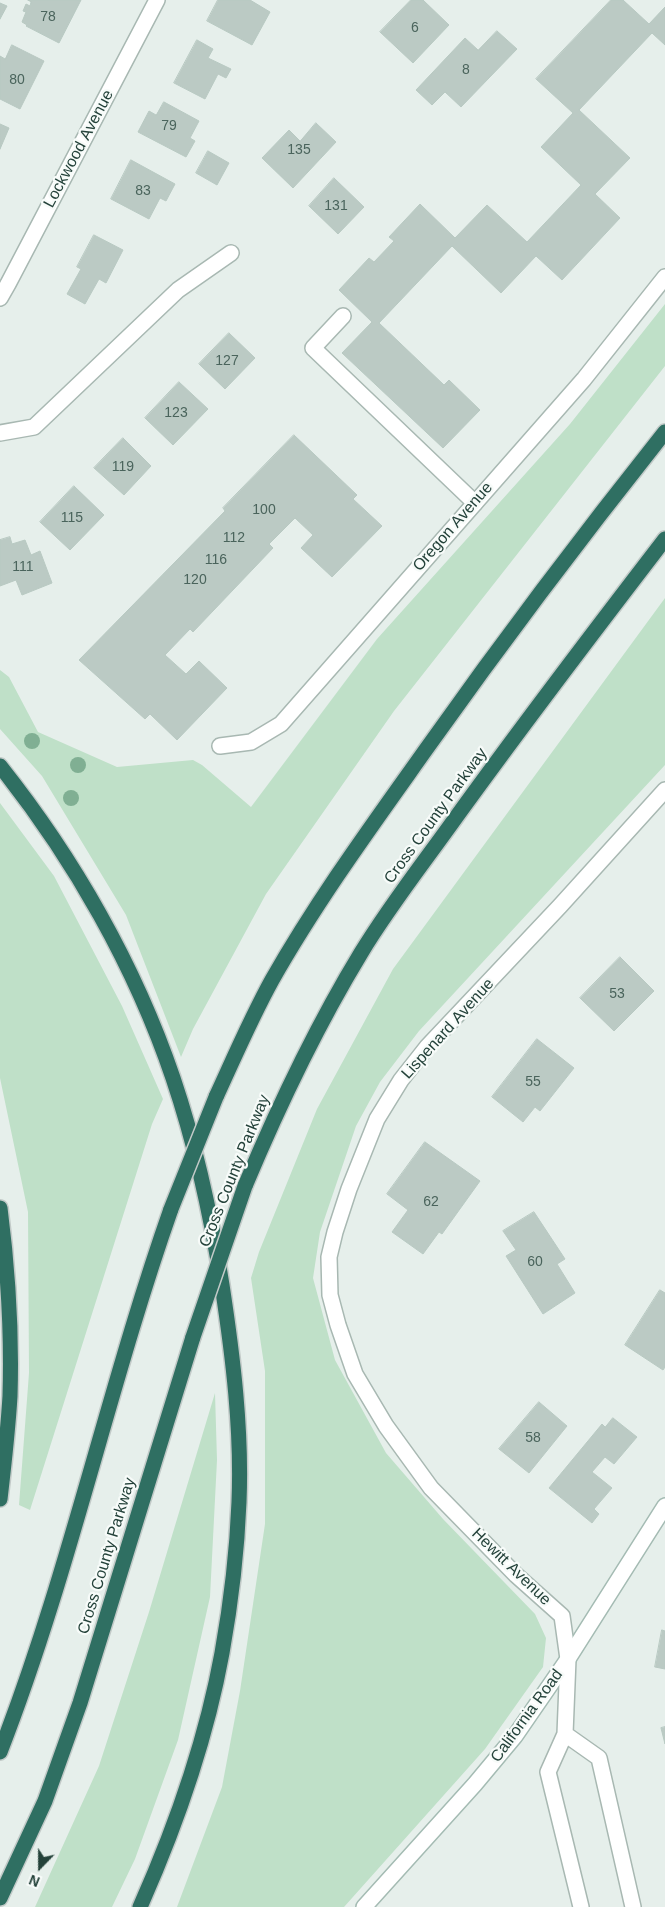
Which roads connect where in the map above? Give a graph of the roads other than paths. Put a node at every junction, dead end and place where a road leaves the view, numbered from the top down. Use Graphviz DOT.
graph roads {
  1 [pos="157,0"];
  2 [pos="231,253"];
  3 [pos="665,277"];
  4 [pos="0,298"];
  5 [pos="343,316"];
  6 [pos="665,432"];
  7 [pos="0,433"];
  8 [pos="475,503"];
  9 [pos="665,539"];
  10 [pos="220,746"];
  11 [pos="0,766"];
  12 [pos="665,790"];
  13 [pos="0,1208"];
  14 [pos="386,1426"];
  15 [pos="0,1499"];
  16 [pos="665,1506"];
  17 [pos="568,1659"];
  18 [pos="565,1734"];
  19 [pos="0,1752"];
  20 [pos="0,1898"];
  21 [pos="140,1907"];
  22 [pos="364,1907"];
  23 [pos="581,1907"];
  24 [pos="634,1907"];
  1 -- 4 [label="street, Lockwood Avenue"];
  2 -- 7 [label="street"];
  3 -- 8 [label="street, Oregon Avenue"];
  5 -- 8 [label="street"];
  6 -- 19 [label="highway, bridge"];
  8 -- 10 [label="street, Oregon Avenue"];
  9 -- 20 [label="highway, Cross County Parkway, bridge"];
  11 -- 21 [label="highway"];
  12 -- 14 [label="street, Lispenard Avenue"];
  13 -- 15 [label="highway"];
  14 -- 17 [label="street, Hewitt Avenue"];
  16 -- 17 [label="street, California Road"];
  17 -- 18 [label="street, Hewitt Avenue"];
  17 -- 22 [label="street, California Road"];
  18 -- 23 [label="street, Hewitt Avenue"];
  18 -- 24 [label="street"];
}
